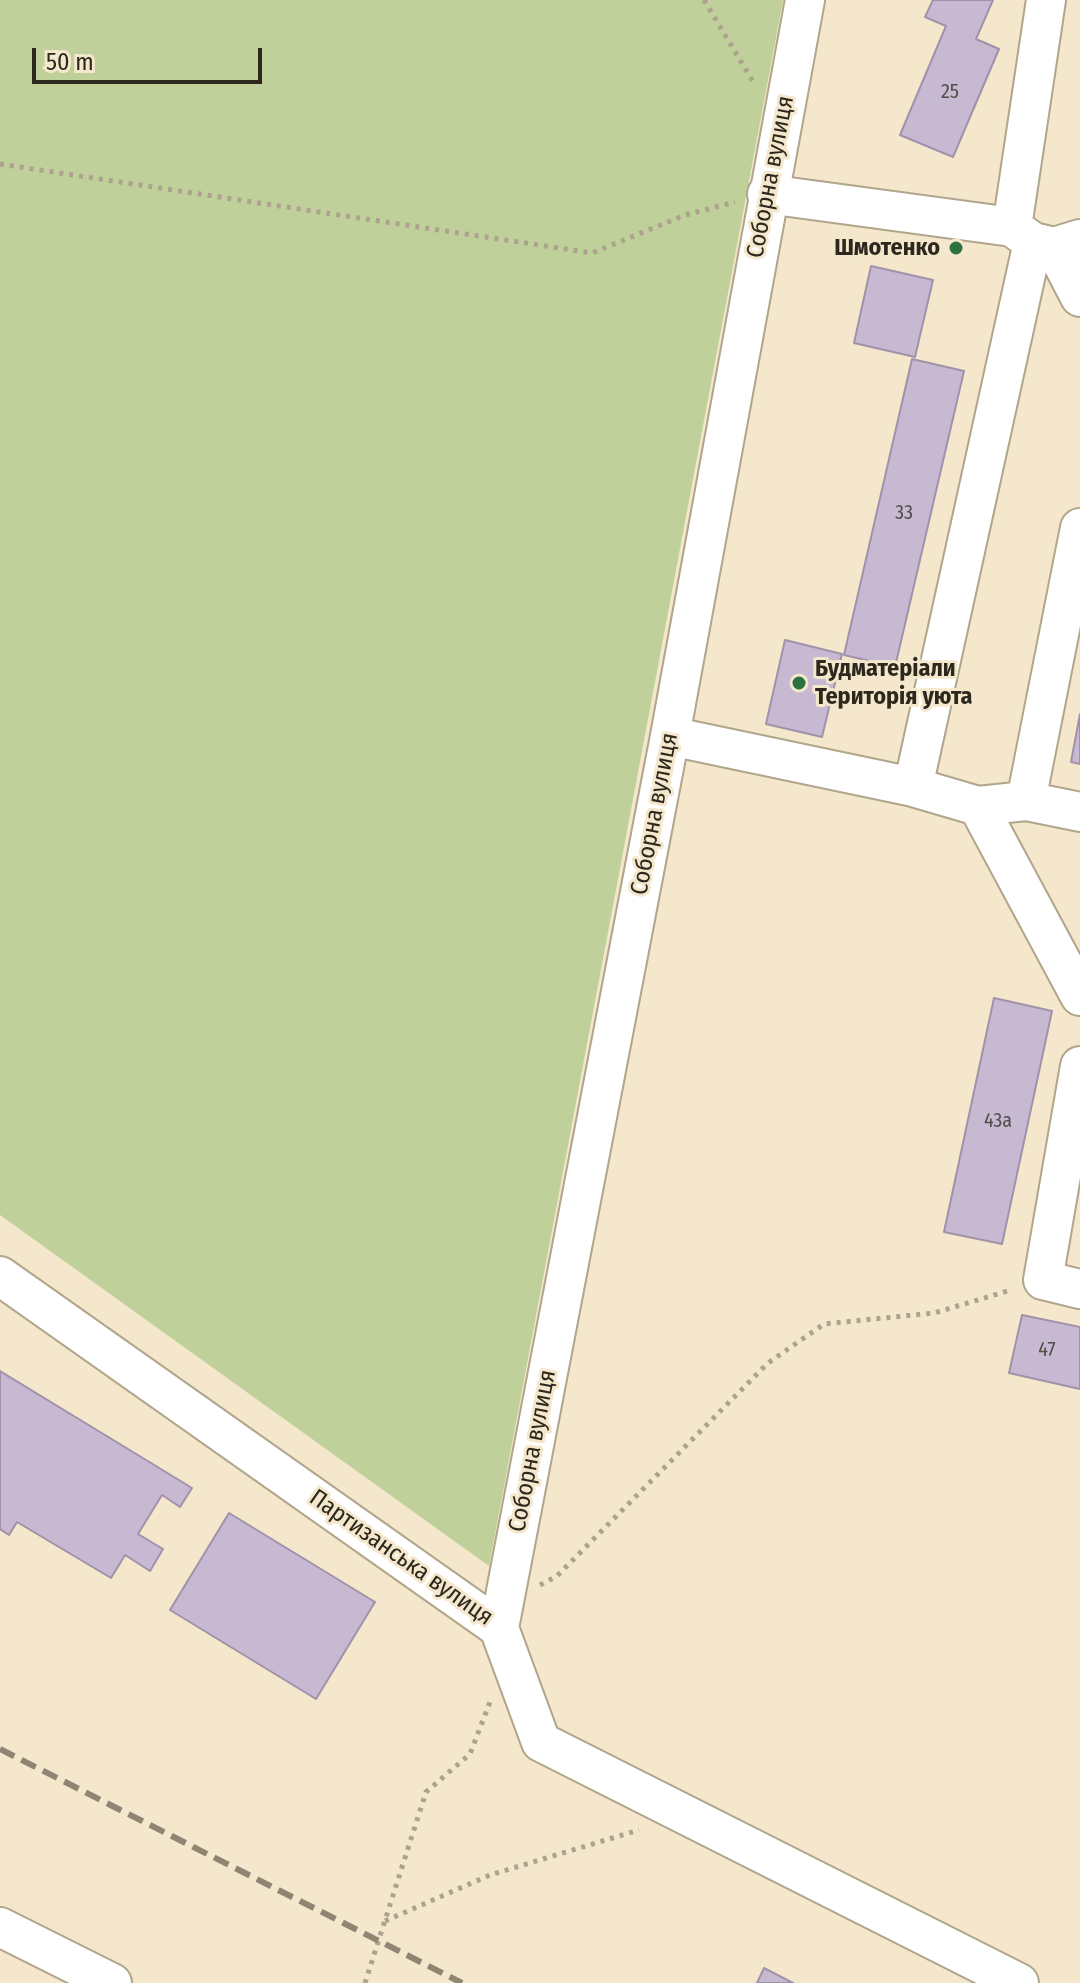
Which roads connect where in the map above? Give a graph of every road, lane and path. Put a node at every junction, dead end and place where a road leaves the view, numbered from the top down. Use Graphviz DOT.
graph roads {
  1 [pos="704,0"];
  2 [pos="805,0"];
  3 [pos="1046,0"];
  4 [pos="780,125"];
  5 [pos="0,164"];
  6 [pos="767,194"];
  7 [pos="1045,239"];
  8 [pos="1080,297"];
  9 [pos="1080,528"];
  10 [pos="670,736"];
  11 [pos="913,787"];
  12 [pos="1026,801"];
  13 [pos="978,806"];
  14 [pos="1080,812"];
  15 [pos="1080,996"];
  16 [pos="1080,1066"];
  17 [pos="1072,1161"];
  18 [pos="0,1276"];
  19 [pos="1043,1280"];
  20 [pos="1080,1289"];
  21 [pos="504,1629"];
  22 [pos="686,1816"];
  23 [pos="384,1921"];
  24 [pos="0,1927"];
  25 [pos="112,1983"];
  26 [pos="365,1983"];
  27 [pos="1019,1983"];
  1 -- 4 [label="path"];
  2 -- 4 [label="street, Соборна вулиця"];
  3 -- 7 [label="street"];
  4 -- 6 [label="street, Соборна вулиця"];
  5 -- 6 [label="path"];
  6 -- 7 [label="street"];
  6 -- 10 [label="street, Соборна вулиця"];
  7 -- 8 [label="street"];
  7 -- 11 [label="street"];
  9 -- 12 [label="street"];
  10 -- 11 [label="street"];
  10 -- 21 [label="street, Соборна вулиця"];
  11 -- 13 [label="street"];
  12 -- 13 [label="street"];
  12 -- 14 [label="street"];
  13 -- 15 [label="street"];
  16 -- 17 [label="street"];
  17 -- 19 [label="street"];
  18 -- 21 [label="street, Партизанська вулиця"];
  19 -- 20 [label="street"];
  19 -- 21 [label="path"];
  21 -- 22 [label="street, Партизанська вулиця"];
  21 -- 23 [label="path"];
  22 -- 23 [label="path"];
  22 -- 27 [label="street, Партизанська вулиця"];
  23 -- 26 [label="path"];
  24 -- 25 [label="street"];
}
